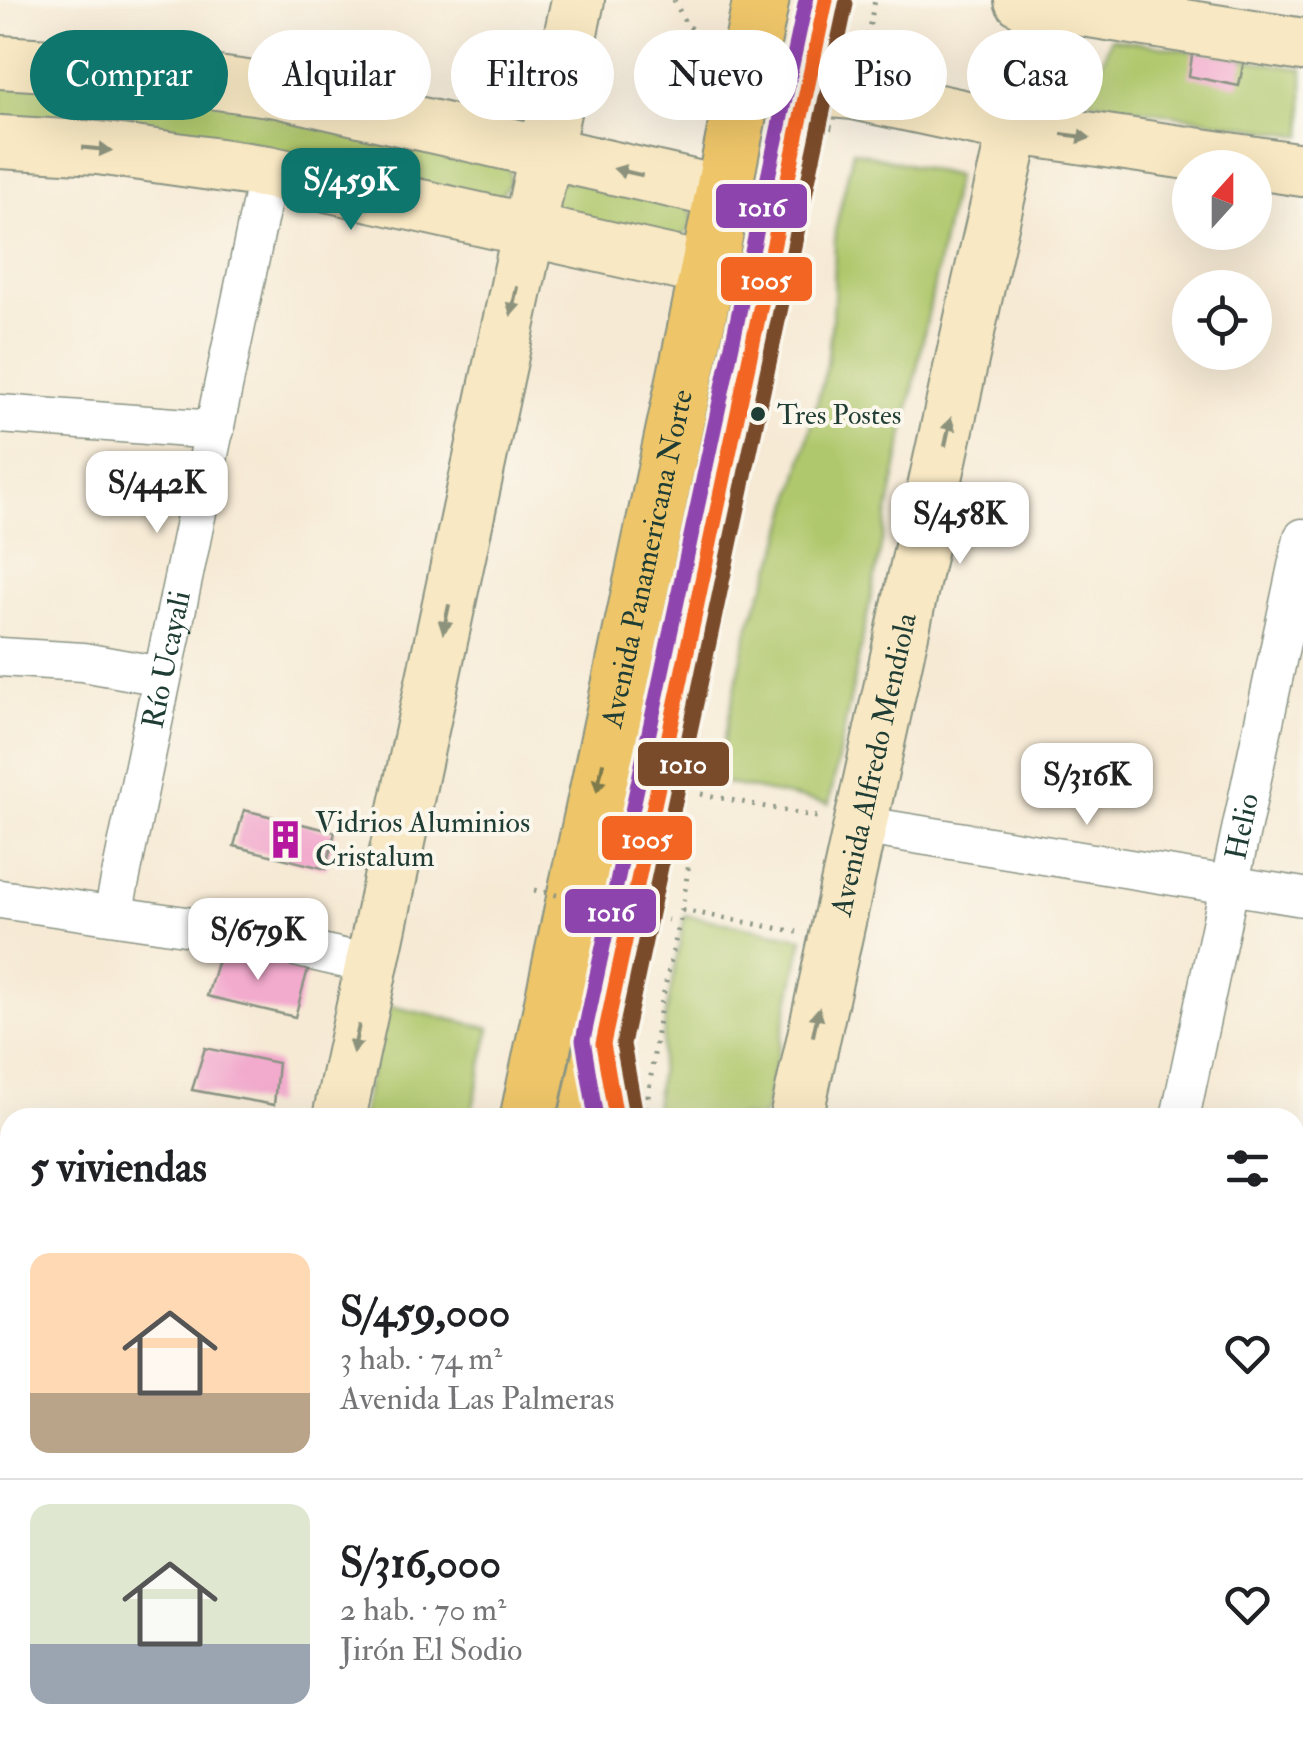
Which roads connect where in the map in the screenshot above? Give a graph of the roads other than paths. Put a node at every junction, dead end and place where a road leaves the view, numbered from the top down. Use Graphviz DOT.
graph roads {
  1 [pos="578,0"];
  2 [pos="762,0"];
  3 [pos="826,0"];
  4 [pos="1047,10"];
  5 [pos="825,30"];
  6 [pos="1303,45"];
  7 [pos="0,62"];
  8 [pos="947,113"];
  9 [pos="818,120"];
  10 [pos="1017,128"];
  11 [pos="0,142"];
  12 [pos="546,153"];
  13 [pos="1303,170"];
  14 [pos="268,172"];
  15 [pos="723,193"];
  16 [pos="528,232"];
  17 [pos="708,270"];
  18 [pos="0,414"];
  19 [pos="215,430"];
  20 [pos="1303,538"];
  21 [pos="0,657"];
  22 [pos="161,676"];
  23 [pos="860,826"];
  24 [pos="1232,885"];
  25 [pos="1303,897"];
  26 [pos="0,899"];
  27 [pos="113,914"];
  28 [pos="372,965"];
  29 [pos="602,1044"];
  30 [pos="341,1108"];
  31 [pos="530,1108"];
  32 [pos="588,1108"];
  33 [pos="614,1108"];
  34 [pos="798,1108"];
  35 [pos="1182,1108"];
  1 -- 12 [label="main road"];
  2 -- 15 [label="highway, Avenida Panamericana Norte"];
  3 -- 5 [label="highway, Avenida Panamericana Norte"];
  4 -- 6 [label="main road"];
  4 -- 10 [label="main road, Avenida Alfredo Mendiola"];
  7 -- 12 [label="main road"];
  8 -- 10 [label="main road"];
  9 -- 29 [label="highway, Avenida Panamericana Norte"];
  10 -- 13 [label="main road, one-way"];
  23 -- 10 [label="main road, Avenida Alfredo Mendiola, one-way"];
  11 -- 14 [label="main road, one-way"];
  15 -- 12 [label="main road, one-way"];
  12 -- 16 [label="main road"];
  14 -- 16 [label="main road"];
  14 -- 19 [label="street, Río Ucayali"];
  15 -- 17 [label="highway, Avenida Panamericana Norte"];
  16 -- 17 [label="main road"];
  16 -- 28 [label="main road, one-way"];
  17 -- 31 [label="highway, Avenida Panamericana Norte, one-way"];
  18 -- 19 [label="street"];
  19 -- 22 [label="street, Río Ucayali"];
  20 -- 24 [label="street, Helio"];
  21 -- 22 [label="street"];
  22 -- 27 [label="street, Río Ucayali"];
  23 -- 24 [label="street"];
  34 -- 23 [label="main road, Avenida Alfredo Mendiola, one-way"];
  24 -- 25 [label="street"];
  24 -- 35 [label="street, Helio"];
  26 -- 27 [label="street"];
  27 -- 28 [label="street"];
  28 -- 30 [label="main road, one-way"];
  29 -- 32 [label="highway, Avenida Panamericana Norte"];
  29 -- 33 [label="lane"];
}
